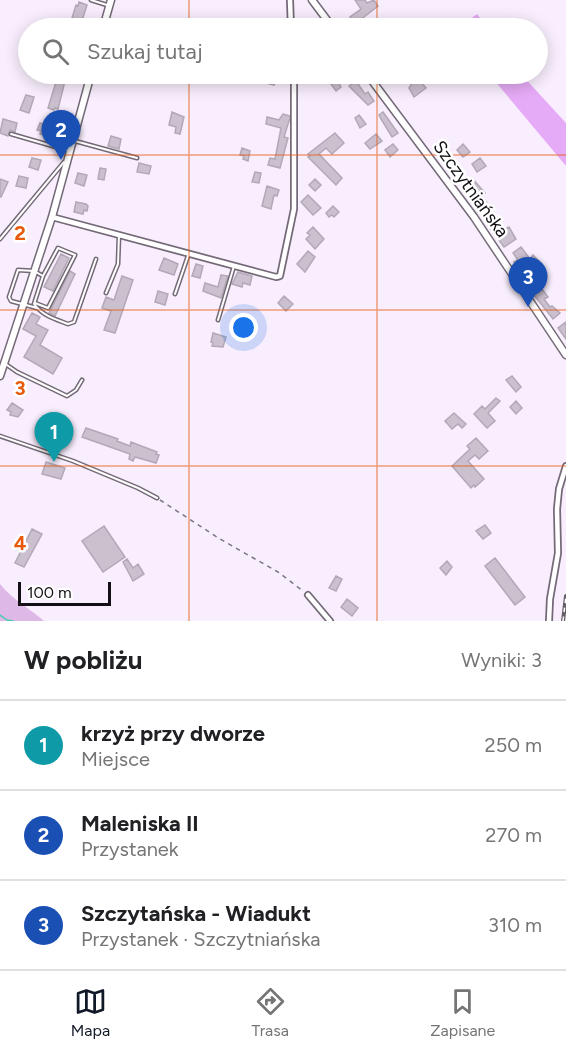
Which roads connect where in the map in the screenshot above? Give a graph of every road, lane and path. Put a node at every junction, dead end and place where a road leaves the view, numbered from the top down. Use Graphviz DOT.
graph roads {
  1 [pos="91,0"];
  2 [pos="290,0"];
  3 [pos="312,0"];
  4 [pos="111,3"];
  5 [pos="107,18"];
  6 [pos="291,18"];
  7 [pos="326,18"];
  8 [pos="88,84"];
  9 [pos="294,84"];
  10 [pos="374,84"];
  11 [pos="11,134"];
  12 [pos="73,140"];
  13 [pos="69,154"];
  14 [pos="137,158"];
  15 [pos="52,217"];
  16 [pos="119,235"];
  17 [pos="0,239"];
  18 [pos="189,254"];
  19 [pos="96,259"];
  20 [pos="234,266"];
  21 [pos="34,271"];
  22 [pos="43,276"];
  23 [pos="106,293"];
  24 [pos="174,294"];
  25 [pos="35,303"];
  26 [pos="23,305"];
  27 [pos="37,308"];
  28 [pos="218,320"];
  29 [pos="566,356"];
  30 [pos="4,363"];
  31 [pos="0,376"];
  32 [pos="82,380"];
  33 [pos="0,436"];
  34 [pos="566,466"];
  35 [pos="157,498"];
  36 [pos="308,595"];
  37 [pos="330,621"];
  38 [pos="549,621"];
  1 -- 4 [label="lane"];
  2 -- 6 [label="street"];
  3 -- 7 [label="street"];
  4 -- 5 [label="street"];
  8 -- 12 [label="street"];
  9 -- 20 [label="street"];
  10 -- 29 [label="street, Szczytniańska"];
  11 -- 13 [label="lane"];
  12 -- 13 [label="street"];
  12 -- 14 [label="lane"];
  13 -- 15 [label="street"];
  13 -- 17 [label="lane"];
  15 -- 16 [label="street"];
  15 -- 21 [label="street"];
  16 -- 18 [label="street"];
  16 -- 23 [label="lane"];
  18 -- 20 [label="street"];
  18 -- 24 [label="lane"];
  19 -- 27 [label="lane"];
  20 -- 28 [label="lane"];
  21 -- 22 [label="lane"];
  21 -- 26 [label="street"];
  21 -- 26 [label="lane"];
  22 -- 25 [label="lane"];
  22 -- 25 [label="lane"];
  25 -- 27 [label="lane"];
  26 -- 27 [label="lane"];
  26 -- 30 [label="street"];
  30 -- 31 [label="street"];
  30 -- 32 [label="lane"];
  33 -- 35 [label="lane"];
  34 -- 38 [label="street"];
  35 -- 36 [label="path"];
  36 -- 37 [label="street"];
}
